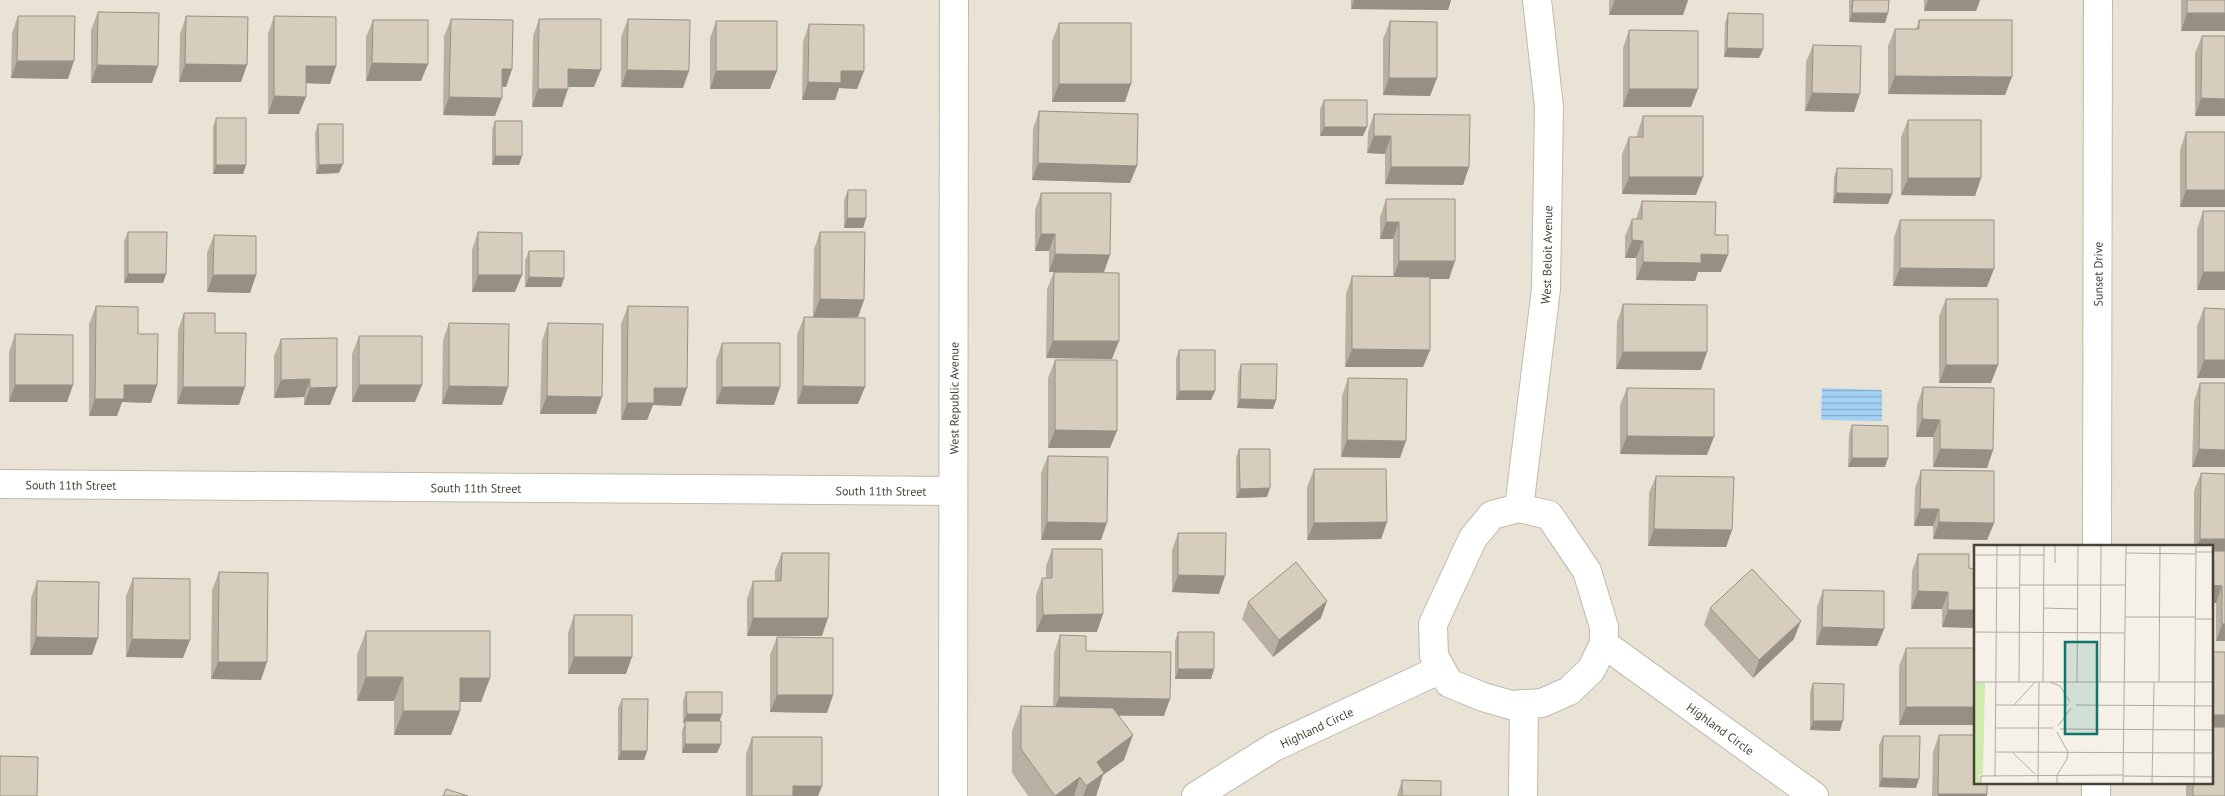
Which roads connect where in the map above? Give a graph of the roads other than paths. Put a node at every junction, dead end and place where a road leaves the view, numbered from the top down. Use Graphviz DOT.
graph roads {
  1 [pos="954,0"];
  2 [pos="1537,0"];
  3 [pos="2098,0"];
  4 [pos="0,484"];
  5 [pos="953,491"];
  6 [pos="1519,508"];
  7 [pos="2097,545"];
  8 [pos="1604,644"];
  9 [pos="1441,669"];
  10 [pos="1524,704"];
  11 [pos="953,796"];
  12 [pos="1196,796"];
  13 [pos="1523,796"];
  14 [pos="1814,796"];
  1 -- 5 [label="street, West Republic Avenue"];
  2 -- 6 [label="street, West Beloit Avenue"];
  3 -- 7 [label="street, Sunset Drive"];
  4 -- 5 [label="street, South 11th Street"];
  5 -- 11 [label="street, West Republic Avenue"];
  6 -- 8 [label="street"];
  6 -- 9 [label="street"];
  8 -- 10 [label="street"];
  8 -- 14 [label="street, Highland Circle"];
  9 -- 10 [label="street"];
  9 -- 12 [label="street, Highland Circle"];
  10 -- 13 [label="street"];
}
